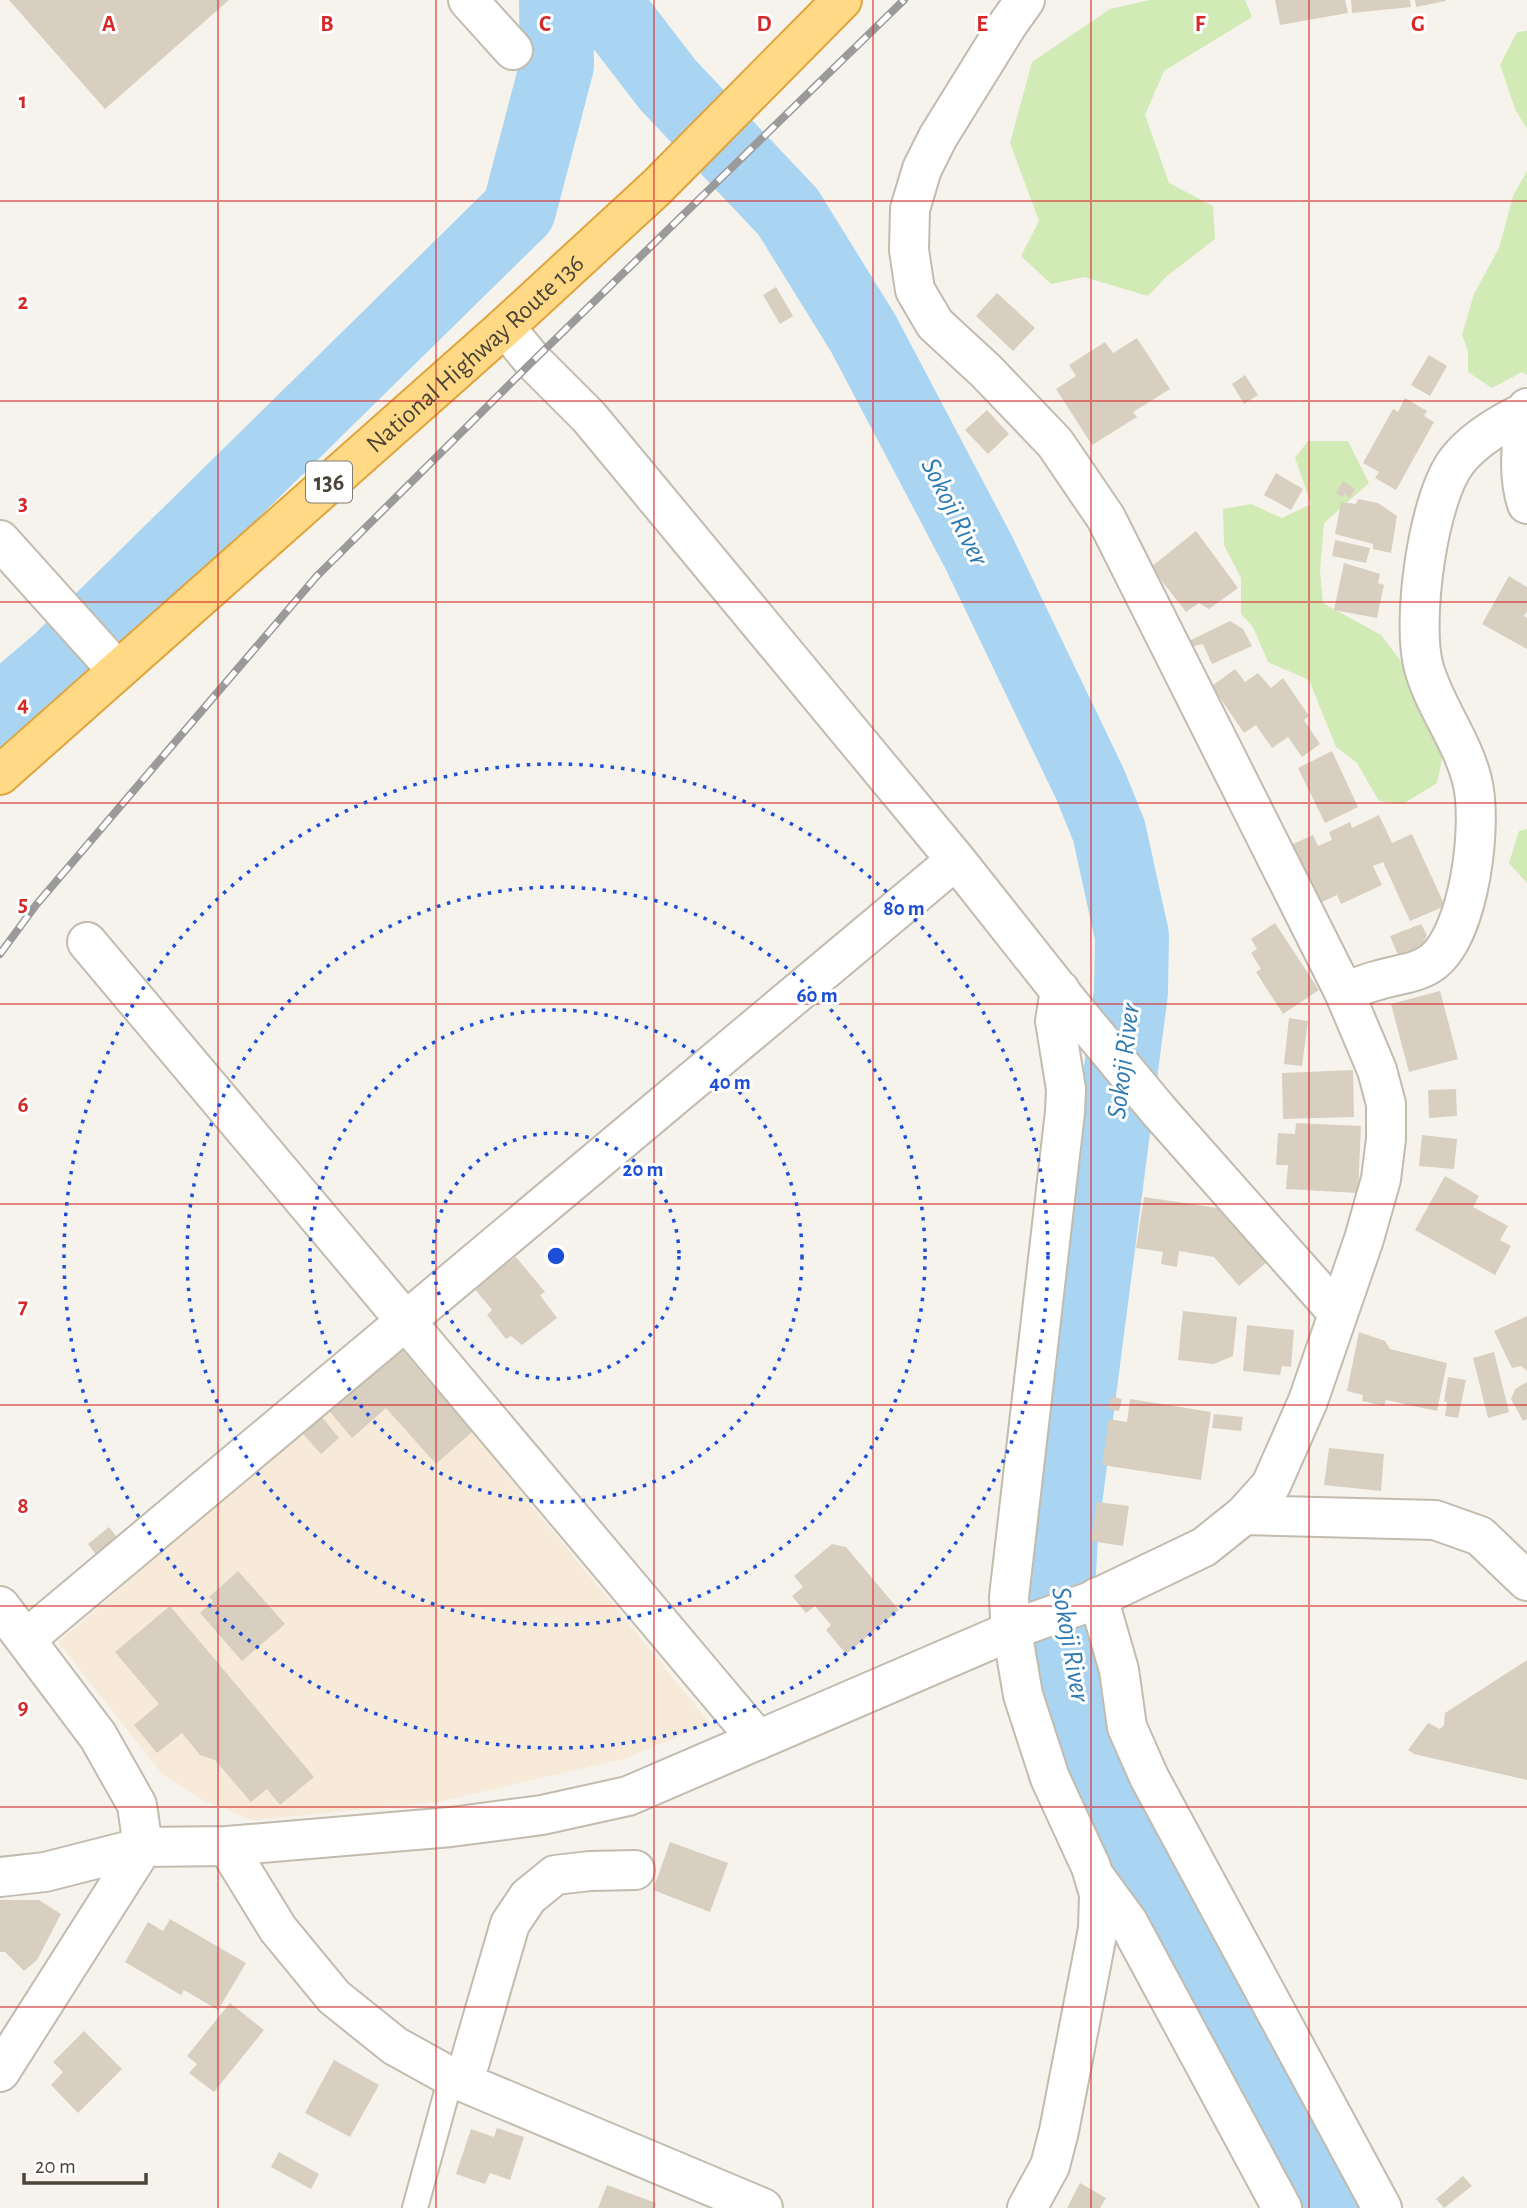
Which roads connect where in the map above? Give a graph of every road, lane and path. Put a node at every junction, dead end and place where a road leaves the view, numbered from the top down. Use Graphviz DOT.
graph roads {
  1 [pos="468,0"];
  2 [pos="842,0"];
  3 [pos="1025,0"];
  4 [pos="513,50"];
  5 [pos="505,327"];
  6 [pos="1526,410"];
  7 [pos="1527,504"];
  8 [pos="0,540"];
  9 [pos="117,670"];
  10 [pos="0,775"];
  11 [pos="956,860"];
  12 [pos="87,942"];
  13 [pos="1344,992"];
  14 [pos="1067,999"];
  15 [pos="1337,1312"];
  16 [pos="407,1322"];
  17 [pos="1244,1516"];
  18 [pos="1527,1581"];
  19 [pos="1093,1599"];
  20 [pos="0,1606"];
  21 [pos="1019,1628"];
  22 [pos="26,1639"];
  23 [pos="758,1740"];
  24 [pos="227,1846"];
  25 [pos="143,1847"];
  26 [pos="635,1870"];
  27 [pos="1094,1876"];
  28 [pos="0,1877"];
  29 [pos="0,2072"];
  30 [pos="457,2080"];
  31 [pos="415,2208"];
  32 [pos="763,2208"];
  33 [pos="1027,2208"];
  34 [pos="1282,2208"];
  35 [pos="1382,2208"];
  1 -- 4 [label="street"];
  2 -- 5 [label="highway, National Highway Route 136 / 136"];
  3 -- 13 [label="street"];
  5 -- 9 [label="highway, National Highway Route 136 / 136"];
  5 -- 11 [label="street"];
  6 -- 7 [label="street"];
  6 -- 13 [label="street"];
  8 -- 9 [label="street"];
  9 -- 10 [label="highway, National Highway Route 136 / 136"];
  11 -- 14 [label="street"];
  11 -- 16 [label="street"];
  12 -- 16 [label="street"];
  13 -- 15 [label="street"];
  14 -- 15 [label="street"];
  14 -- 21 [label="street"];
  15 -- 17 [label="street"];
  16 -- 22 [label="street"];
  16 -- 23 [label="street"];
  17 -- 18 [label="street"];
  17 -- 19 [label="street"];
  19 -- 21 [label="street"];
  19 -- 35 [label="street"];
  20 -- 22 [label="street"];
  21 -- 23 [label="street"];
  21 -- 27 [label="street"];
  22 -- 25 [label="street"];
  23 -- 24 [label="street"];
  24 -- 25 [label="street"];
  24 -- 30 [label="street"];
  25 -- 28 [label="street"];
  25 -- 29 [label="street"];
  26 -- 30 [label="street"];
  27 -- 33 [label="street"];
  27 -- 34 [label="street"];
  30 -- 31 [label="lane"];
  30 -- 32 [label="street"];
}
